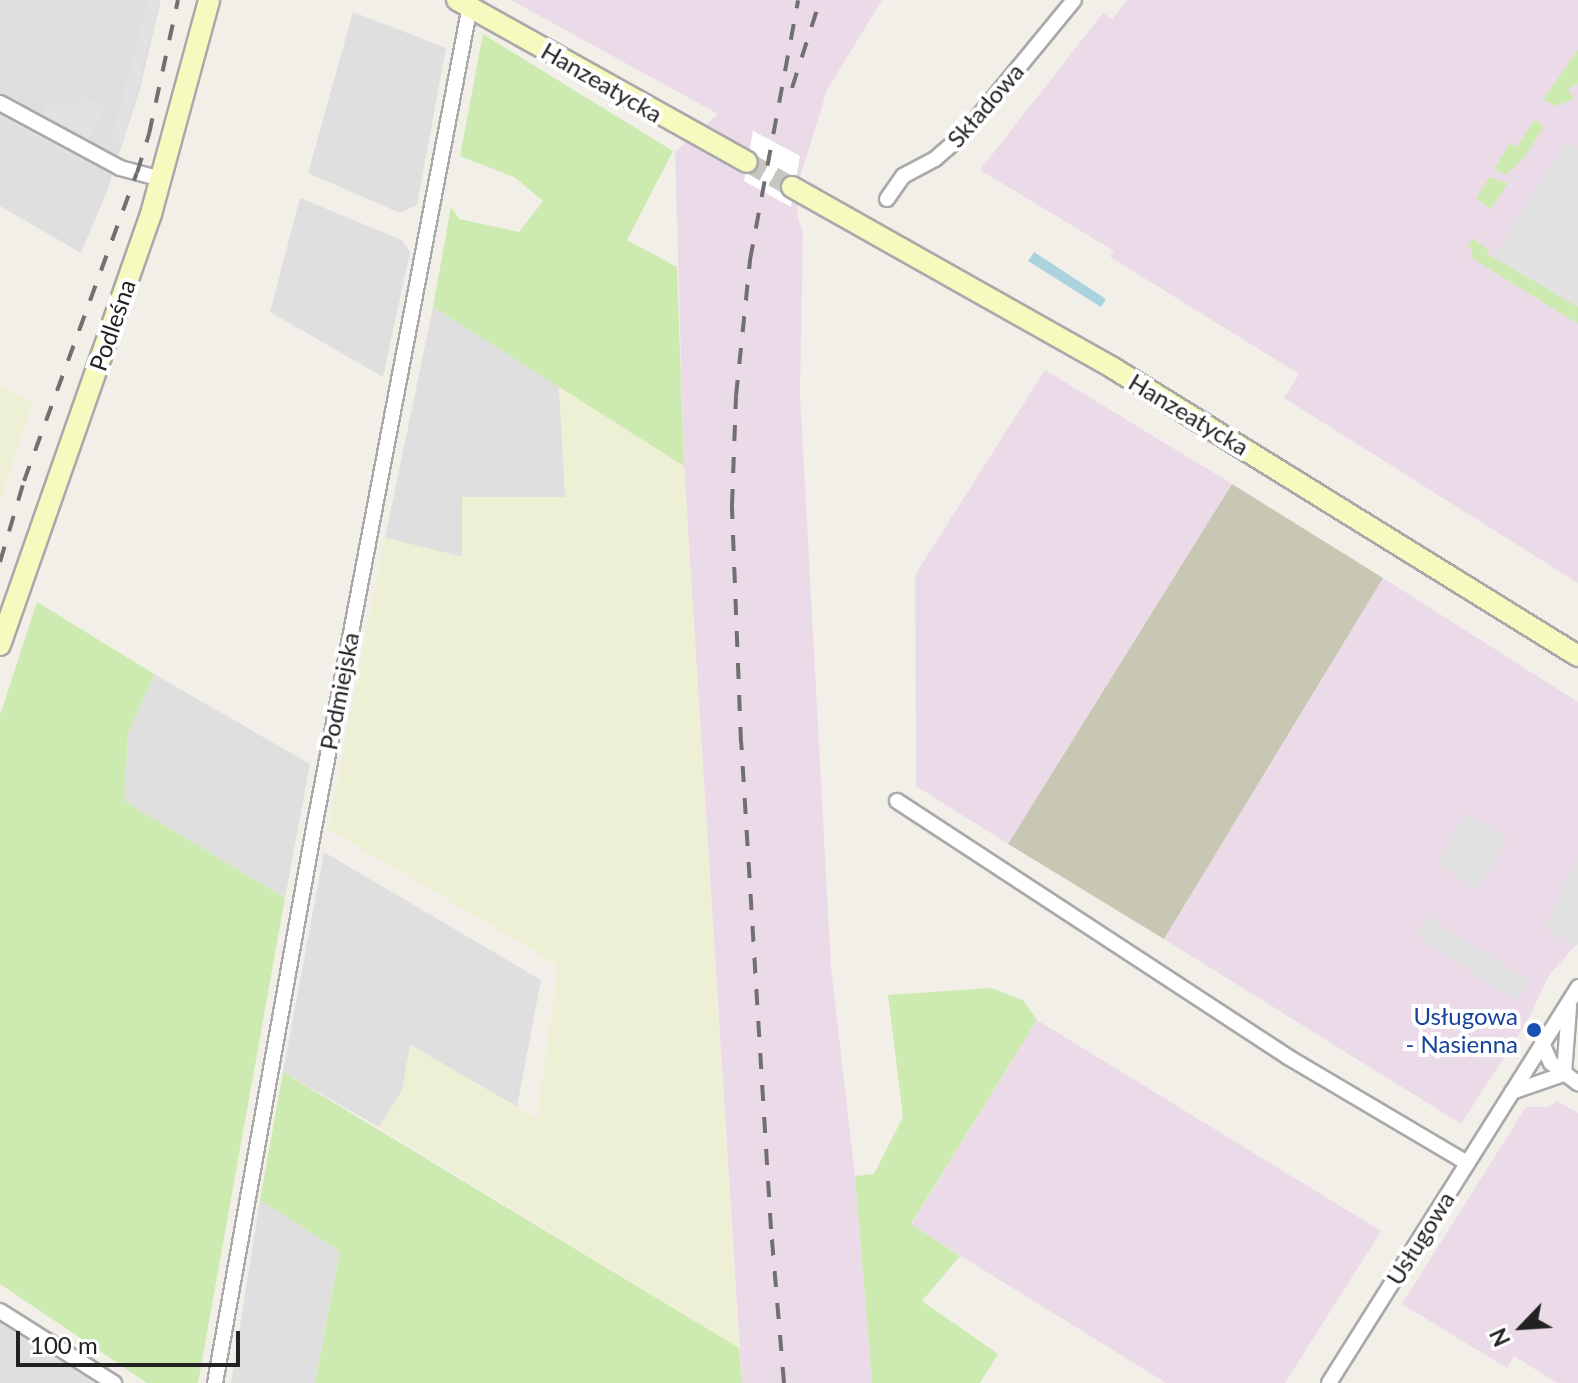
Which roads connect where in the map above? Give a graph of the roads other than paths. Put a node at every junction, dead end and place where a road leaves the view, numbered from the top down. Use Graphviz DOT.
graph roads {
  1 [pos="209,0"];
  2 [pos="1074,0"];
  3 [pos="466,2"];
  4 [pos="0,103"];
  5 [pos="747,162"];
  6 [pos="162,179"];
  7 [pos="792,187"];
  8 [pos="887,199"];
  9 [pos="0,645"];
  10 [pos="1578,656"];
  11 [pos="897,801"];
  12 [pos="1574,993"];
  13 [pos="1542,1043"];
  14 [pos="1564,1074"];
  15 [pos="1578,1083"];
  16 [pos="1512,1092"];
  17 [pos="1467,1163"];
  18 [pos="0,1311"];
  19 [pos="114,1383"];
  20 [pos="215,1383"];
  21 [pos="1329,1383"];
  1 -- 6 [label="street, Podleśna"];
  2 -- 8 [label="street, Składowa"];
  3 -- 5 [label="street, Hanzeatycka"];
  3 -- 20 [label="street, Podmiejska"];
  4 -- 6 [label="street"];
  6 -- 9 [label="street, Podleśna"];
  7 -- 10 [label="street, Hanzeatycka"];
  11 -- 17 [label="street"];
  12 -- 13 [label="street, Usługowa"];
  12 -- 14 [label="street, Usługowa"];
  13 -- 14 [label="street"];
  13 -- 16 [label="street, Usługowa"];
  14 -- 15 [label="street"];
  14 -- 16 [label="street"];
  16 -- 17 [label="street, Usługowa"];
  17 -- 21 [label="street, Usługowa"];
  18 -- 19 [label="street"];
}
